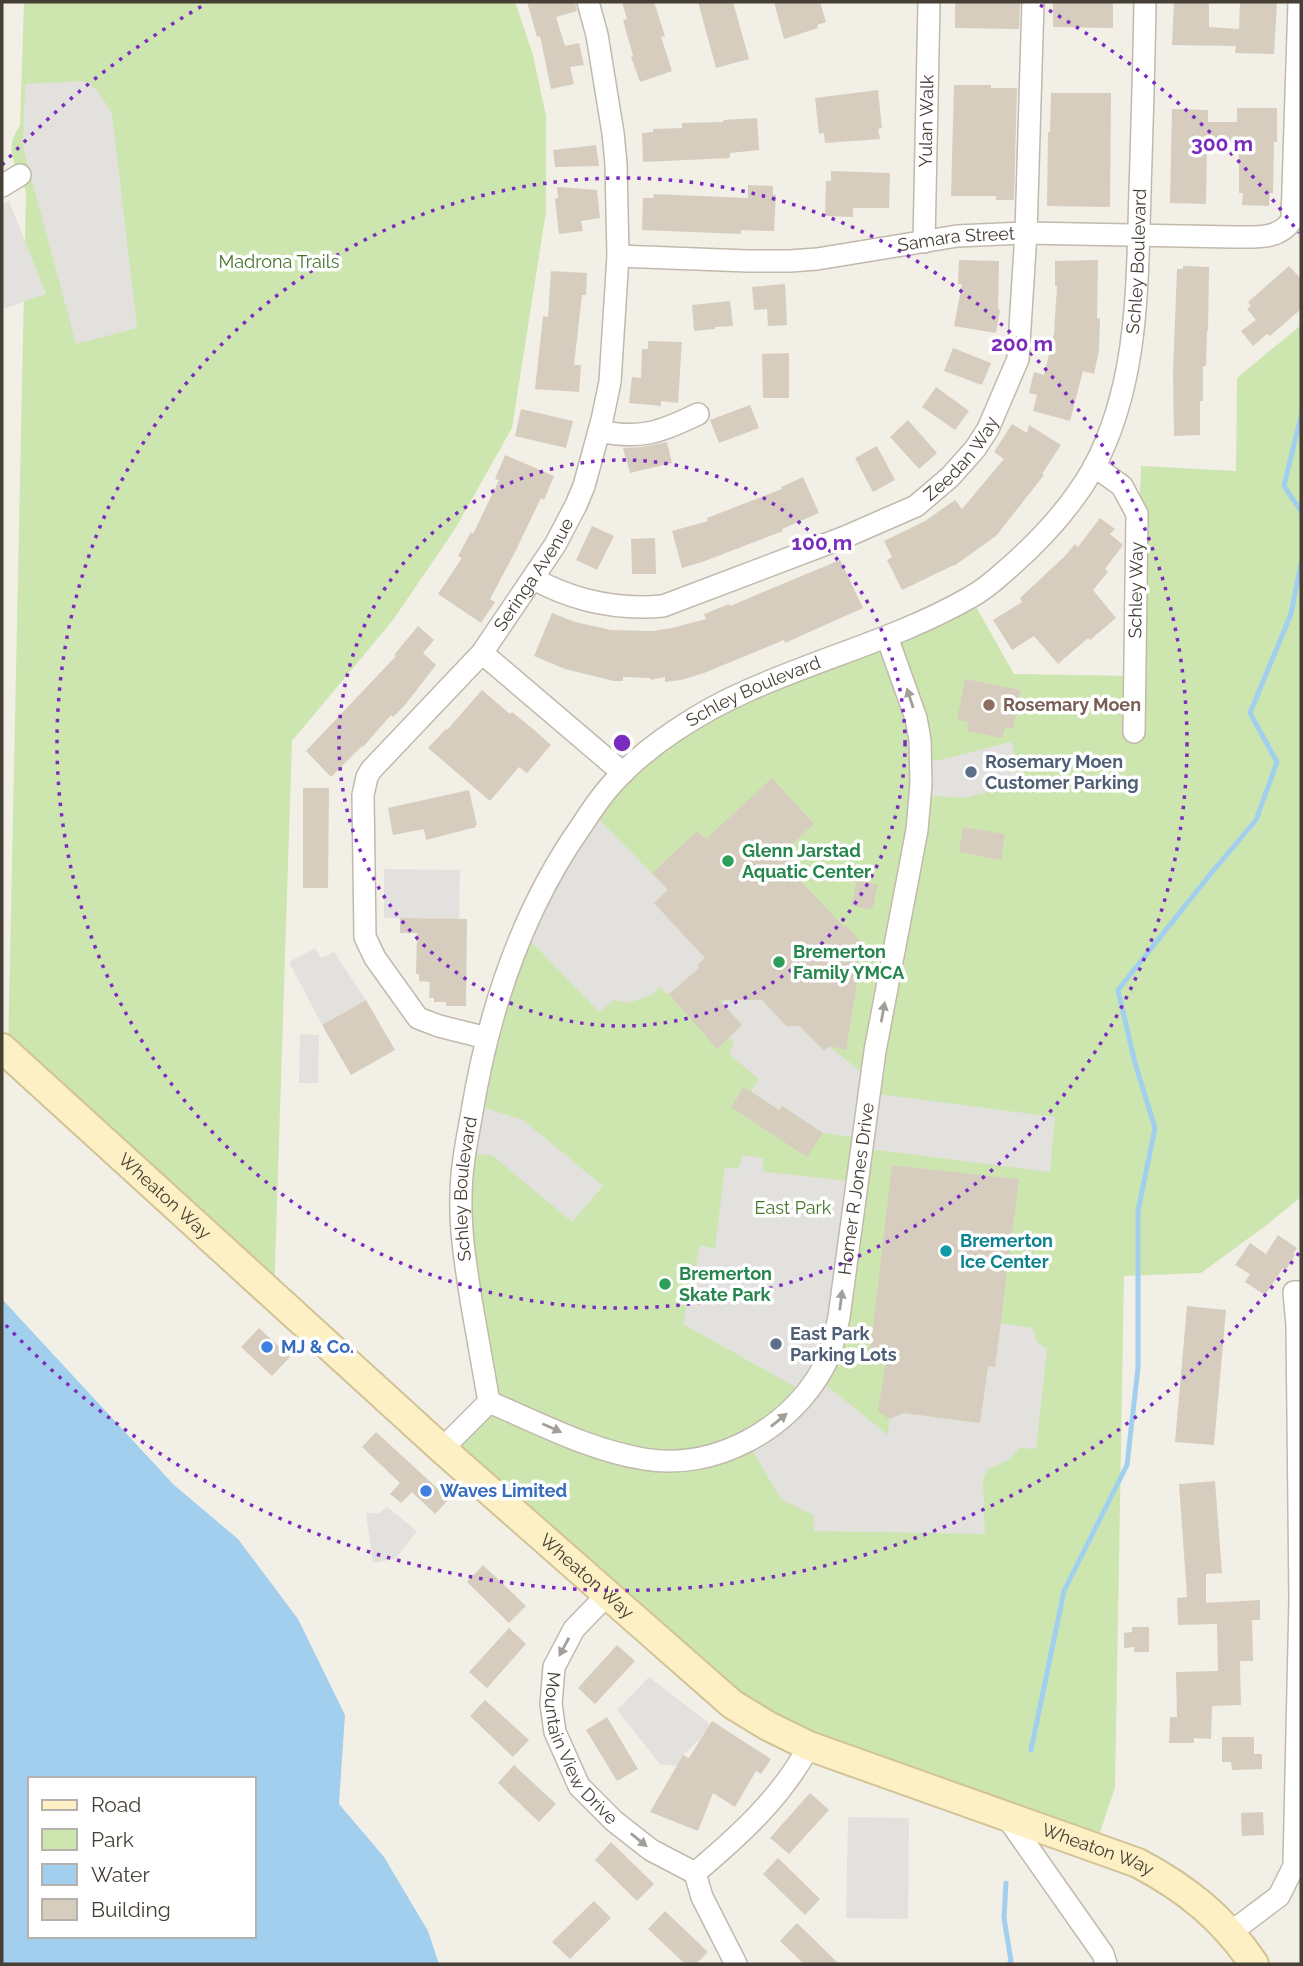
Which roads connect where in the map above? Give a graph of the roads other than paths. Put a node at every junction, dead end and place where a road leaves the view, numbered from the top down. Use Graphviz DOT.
graph roads {
  1 [pos="588,2"];
  2 [pos="929,2"];
  3 [pos="1033,2"];
  4 [pos="1145,2"];
  5 [pos="1300,2"];
  6 [pos="1026,233"];
  7 [pos="1139,235"];
  8 [pos="923,242"];
  9 [pos="618,256"];
  10 [pos="698,414"];
  11 [pos="599,432"];
  12 [pos="1094,466"];
  13 [pos="534,579"];
  14 [pos="887,637"];
  15 [pos="482,653"];
  16 [pos="1134,732"];
  17 [pos="623,773"];
  18 [pos="487,1038"];
  19 [pos="2,1048"];
  20 [pos="1301,1292"];
  21 [pos="489,1402"];
  22 [pos="442,1449"];
  23 [pos="607,1595"];
  24 [pos="809,1746"];
  25 [pos="1006,1816"];
  26 [pos="1298,1866"];
  27 [pos="695,1872"];
  28 [pos="1230,1933"];
  29 [pos="736,1964"];
  30 [pos="1106,1964"];
  31 [pos="1254,1964"];
  1 -- 9 [label="street, Seringa Avenue"];
  2 -- 8 [label="street, Yulan Walk"];
  3 -- 6 [label="street, Zeedan Way"];
  4 -- 7 [label="street, Schley Boulevard"];
  5 -- 7 [label="street, Samara Street"];
  6 -- 7 [label="street, Samara Street"];
  6 -- 8 [label="street, Samara Street"];
  6 -- 13 [label="street, Zeedan Way"];
  7 -- 12 [label="street, Schley Boulevard"];
  8 -- 9 [label="street, Samara Street"];
  9 -- 11 [label="street, Seringa Avenue"];
  10 -- 11 [label="street"];
  11 -- 13 [label="street, Seringa Avenue"];
  12 -- 14 [label="street, Schley Boulevard"];
  12 -- 16 [label="street, Schley Way"];
  13 -- 15 [label="street, Seringa Avenue"];
  14 -- 17 [label="street, Schley Boulevard"];
  21 -- 14 [label="street, Homer R Jones Drive, one-way"];
  15 -- 17 [label="street"];
  15 -- 18 [label="street, Seringa Avenue"];
  17 -- 18 [label="street, Schley Boulevard"];
  18 -- 21 [label="street, Schley Boulevard"];
  19 -- 22 [label="main road, Wheaton Way"];
  20 -- 26 [label="street"];
  21 -- 22 [label="street"];
  22 -- 23 [label="main road, Wheaton Way"];
  23 -- 24 [label="main road, Wheaton Way"];
  23 -- 27 [label="street, Mountain View Drive, one-way"];
  24 -- 25 [label="main road, Wheaton Way"];
  24 -- 27 [label="street"];
  25 -- 28 [label="main road, Wheaton Way"];
  25 -- 30 [label="street"];
  26 -- 28 [label="street"];
  27 -- 29 [label="street"];
  28 -- 31 [label="main road, Wheaton Way"];
}
